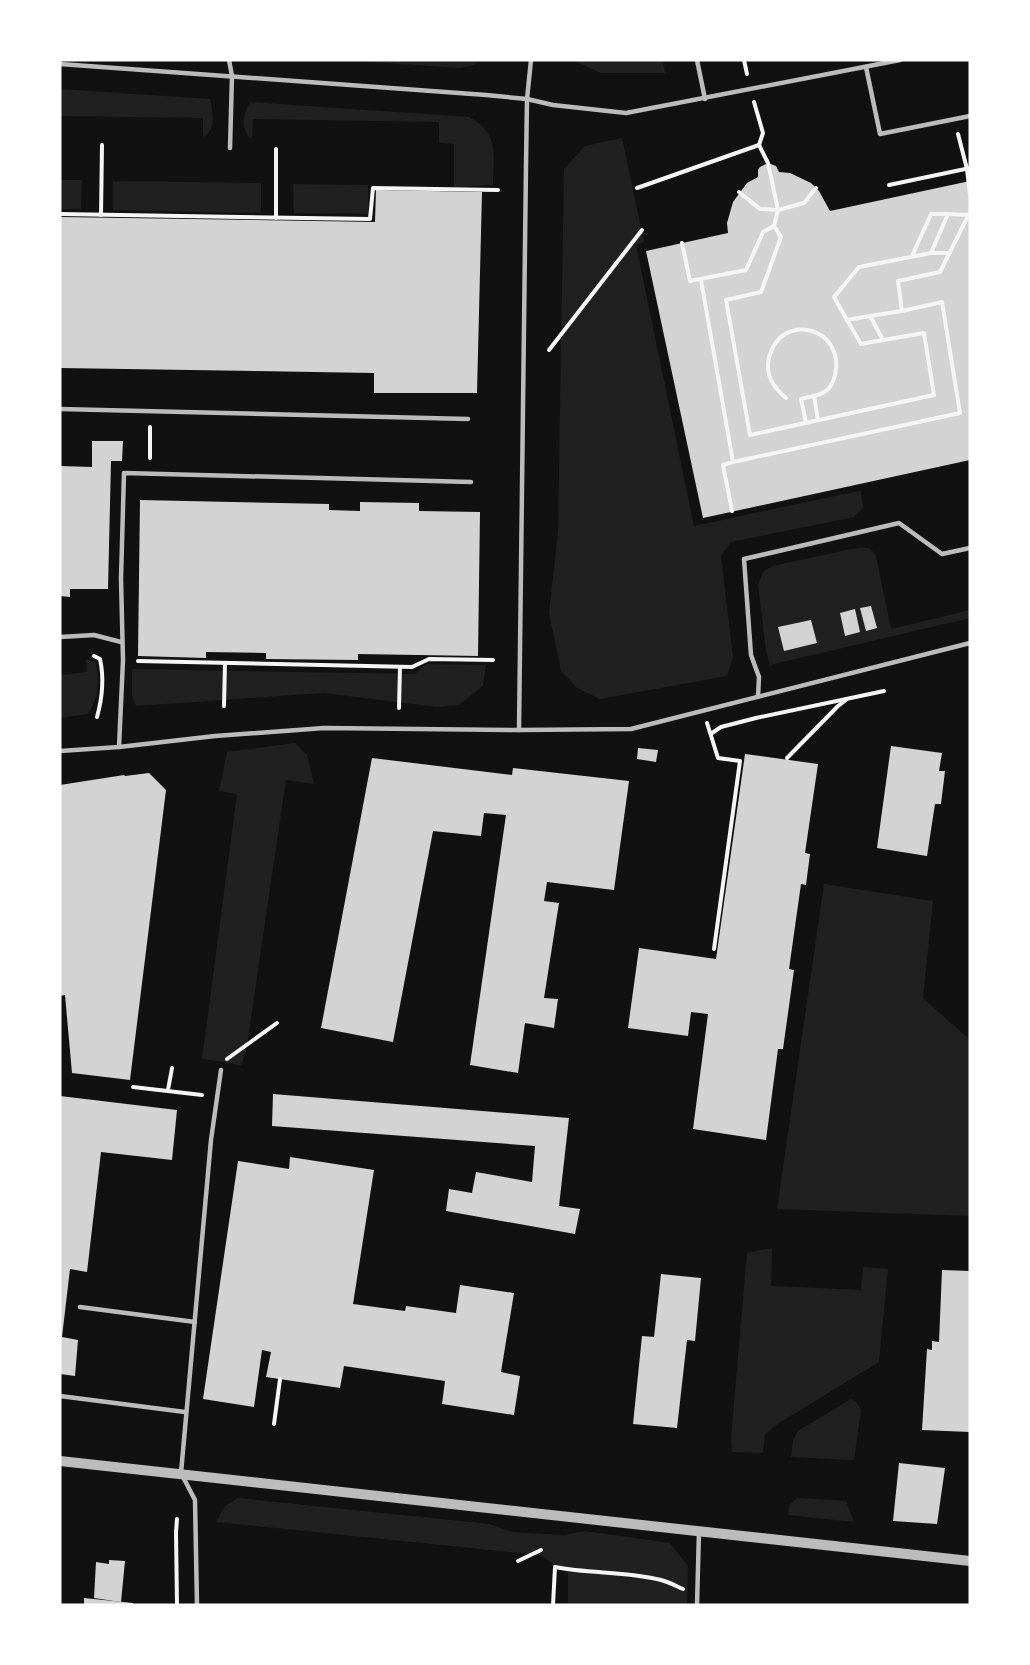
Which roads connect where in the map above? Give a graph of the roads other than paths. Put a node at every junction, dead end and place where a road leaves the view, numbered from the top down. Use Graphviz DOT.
graph roads {
  1 [pos="229,60"];
  2 [pos="531,60"];
  3 [pos="697,60"];
  4 [pos="900,60"];
  5 [pos="60,64"];
  6 [pos="866,67"];
  7 [pos="232,76"];
  8 [pos="527,99"];
  9 [pos="705,99"];
  10 [pos="970,116"];
  11 [pos="230,148"];
  12 [pos="60,409"];
  13 [pos="468,419"];
  14 [pos="471,482"];
  15 [pos="970,548"];
  16 [pos="60,638"];
  17 [pos="121,642"];
  18 [pos="970,643"];
  19 [pos="758,697"];
  20 [pos="519,730"];
  21 [pos="118,747"];
  22 [pos="60,751"];
  23 [pos="221,1070"];
  24 [pos="80,1307"];
  25 [pos="195,1322"];
  26 [pos="60,1396"];
  27 [pos="185,1412"];
  28 [pos="60,1461"];
  29 [pos="181,1473"];
  30 [pos="699,1531"];
  31 [pos="970,1561"];
  32 [pos="196,1605"];
  33 [pos="698,1605"];
  1 -- 7 [label="lane"];
  2 -- 8 [label="lane"];
  3 -- 9 [label="lane"];
  4 -- 6 [label="lane"];
  5 -- 7 [label="lane"];
  6 -- 9 [label="lane"];
  6 -- 10 [label="lane"];
  7 -- 8 [label="lane"];
  7 -- 11 [label="lane"];
  8 -- 9 [label="lane"];
  8 -- 20 [label="lane"];
  12 -- 13 [label="lane"];
  14 -- 17 [label="lane"];
  15 -- 19 [label="lane"];
  16 -- 17 [label="lane"];
  17 -- 21 [label="lane"];
  18 -- 19 [label="lane"];
  19 -- 20 [label="lane"];
  20 -- 21 [label="lane"];
  21 -- 22 [label="lane"];
  23 -- 25 [label="lane"];
  24 -- 25 [label="lane"];
  25 -- 27 [label="lane"];
  26 -- 27 [label="lane"];
  27 -- 29 [label="lane"];
  28 -- 29 [label="street"];
  29 -- 30 [label="street"];
  29 -- 32 [label="lane"];
  30 -- 31 [label="street"];
  30 -- 33 [label="lane"];
}
